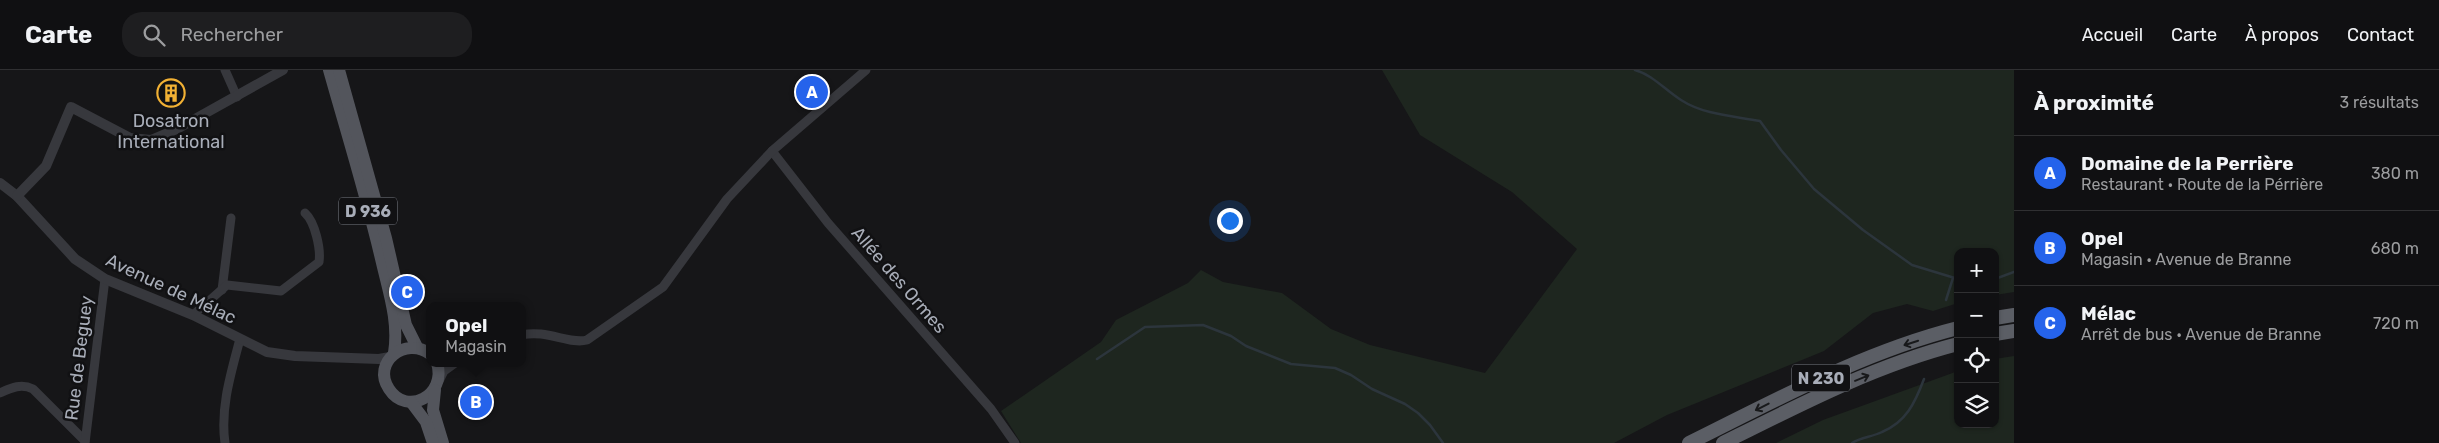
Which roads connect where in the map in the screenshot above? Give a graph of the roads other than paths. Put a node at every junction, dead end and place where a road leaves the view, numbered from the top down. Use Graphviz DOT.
graph roads {
  1 [pos="224,70"];
  2 [pos="284,70"];
  3 [pos="329,70"];
  4 [pos="339,70"];
  5 [pos="866,70"];
  6 [pos="236,97"];
  7 [pos="772,152"];
  8 [pos="0,184"];
  9 [pos="17,196"];
  10 [pos="305,214"];
  11 [pos="231,218"];
  12 [pos="105,279"];
  13 [pos="222,290"];
  14 [pos="193,315"];
  15 [pos="2014,315"];
  16 [pos="1999,317"];
  17 [pos="1954,329"];
  18 [pos="2014,331"];
  19 [pos="1999,333"];
  20 [pos="526,334"];
  21 [pos="240,339"];
  22 [pos="1954,345"];
  23 [pos="417,347"];
  24 [pos="426,352"];
  25 [pos="392,355"];
  26 [pos="361,358"];
  27 [pos="437,367"];
  28 [pos="450,367"];
  29 [pos="385,370"];
  30 [pos="436,386"];
  31 [pos="0,393"];
  32 [pos="411,402"];
  33 [pos="85,442"];
  34 [pos="225,443"];
  35 [pos="433,443"];
  36 [pos="443,443"];
  37 [pos="1015,443"];
  38 [pos="1689,443"];
  39 [pos="1723,443"];
  1 -- 6 [label="street"];
  2 -- 6 [label="street"];
  3 -- 25 [label="main road, D 936"];
  4 -- 23 [label="main road, D 936"];
  5 -- 7 [label="street"];
  6 -- 9 [label="street"];
  7 -- 20 [label="street"];
  7 -- 37 [label="street, Allée des Ormes"];
  8 -- 9 [label="street, Avenue de Mélac"];
  9 -- 12 [label="street, Avenue de Mélac"];
  10 -- 13 [label="street"];
  11 -- 13 [label="street"];
  12 -- 14 [label="street, Avenue de Mélac"];
  12 -- 33 [label="street, Rue de Beguey"];
  13 -- 14 [label="street"];
  14 -- 21 [label="street, Avenue de Mélac"];
  15 -- 16 [label="highway"];
  17 -- 38 [label="highway, N 230, one-way"];
  18 -- 19 [label="highway"];
  21 -- 26 [label="street, Avenue de Mélac"];
  21 -- 34 [label="street"];
  39 -- 22 [label="highway, N 230, one-way"];
  23 -- 24 [label="main road"];
  23 -- 25 [label="main road"];
  25 -- 26 [label="street, Avenue de Mélac"];
  25 -- 29 [label="main road"];
  26 -- 29 [label="street, Avenue de Mélac"];
  27 -- 30 [label="main road"];
  28 -- 30 [label="street"];
  29 -- 32 [label="main road"];
  30 -- 32 [label="main road"];
  30 -- 36 [label="main road"];
  31 -- 33 [label="street, Rue de Beguey"];
  32 -- 35 [label="main road"];
}
